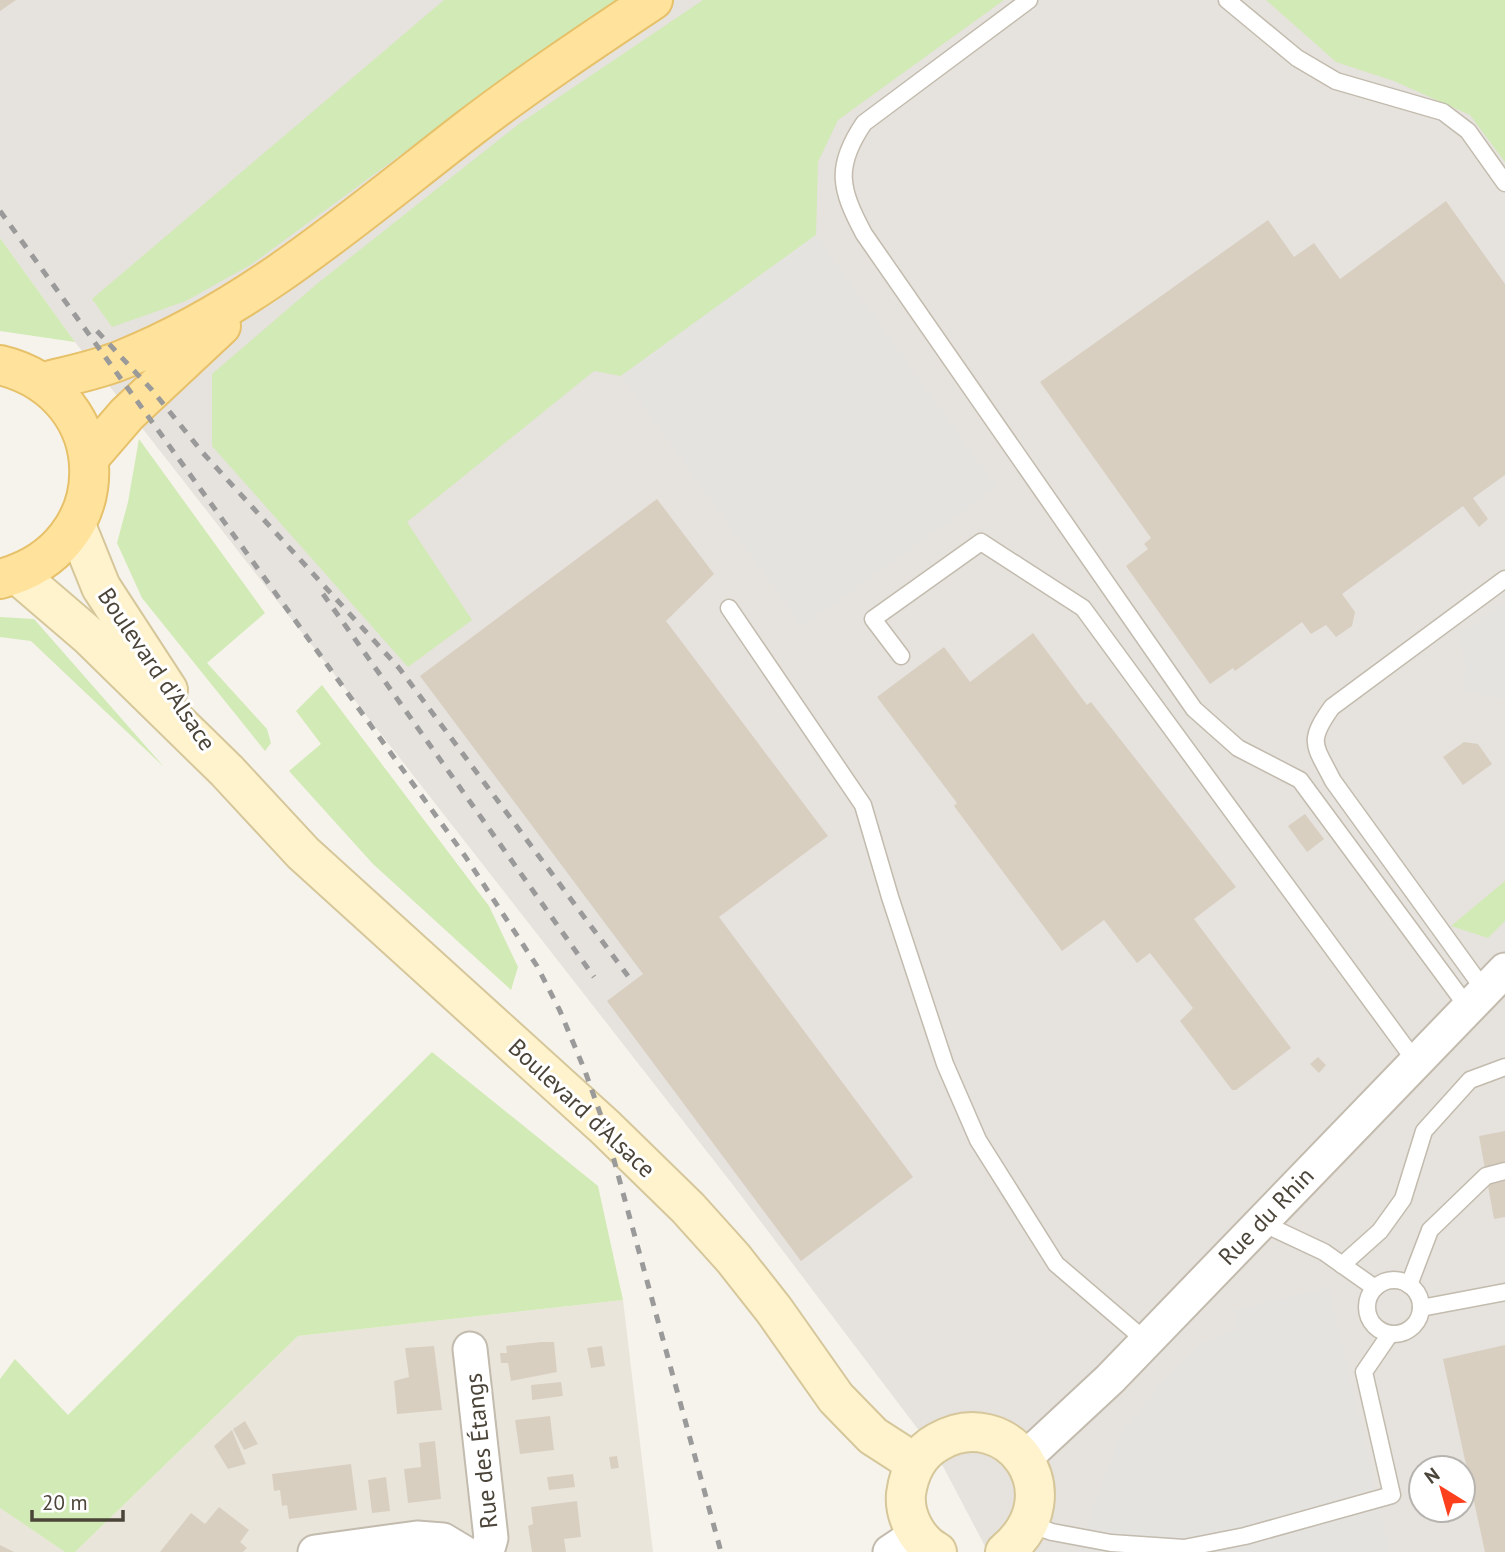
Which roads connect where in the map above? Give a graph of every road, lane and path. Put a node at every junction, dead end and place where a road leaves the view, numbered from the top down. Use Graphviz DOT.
graph roads {
  1 [pos="653,0"];
  2 [pos="1029,0"];
  3 [pos="1227,0"];
  4 [pos="1505,183"];
  5 [pos="267,284"];
  6 [pos="0,365"];
  7 [pos="43,382"];
  8 [pos="89,458"];
  9 [pos="76,525"];
  10 [pos="9,577"];
  11 [pos="1505,579"];
  12 [pos="729,608"];
  13 [pos="901,656"];
  14 [pos="227,771"];
  15 [pos="1486,990"];
  16 [pos="1416,1062"];
  17 [pos="1505,1067"];
  18 [pos="1505,1171"];
  19 [pos="1260,1222"];
  20 [pos="1342,1265"];
  21 [pos="1409,1285"];
  22 [pos="1375,1288"];
  23 [pos="1505,1292"];
  24 [pos="1421,1308"];
  25 [pos="1390,1334"];
  26 [pos="1146,1341"];
  27 [pos="470,1349"];
  28 [pos="1024,1459"];
  29 [pos="915,1463"];
  30 [pos="1018,1538"];
  31 [pos="915,1546"];
  32 [pos="315,1552"];
  33 [pos="463,1552"];
  34 [pos="487,1552"];
  1 -- 5 [label="main road"];
  2 -- 15 [label="lane"];
  3 -- 4 [label="lane"];
  5 -- 7 [label="main road"];
  5 -- 8 [label="main road"];
  6 -- 7 [label="main road"];
  7 -- 8 [label="main road"];
  8 -- 9 [label="main road"];
  9 -- 10 [label="main road"];
  9 -- 14 [label="main road, Boulevard d'Alsace"];
  10 -- 14 [label="main road, Boulevard d'Alsace"];
  11 -- 15 [label="lane"];
  12 -- 26 [label="lane"];
  13 -- 16 [label="lane"];
  14 -- 29 [label="main road, Boulevard d'Alsace"];
  15 -- 16 [label="street, Rue du Rhin"];
  16 -- 19 [label="street, Rue du Rhin"];
  17 -- 20 [label="lane"];
  18 -- 21 [label="lane"];
  19 -- 20 [label="lane"];
  19 -- 26 [label="street, Rue du Rhin"];
  20 -- 22 [label="lane"];
  21 -- 22 [label="lane"];
  21 -- 24 [label="lane"];
  22 -- 25 [label="lane"];
  23 -- 24 [label="lane"];
  24 -- 25 [label="lane"];
  25 -- 30 [label="lane"];
  26 -- 28 [label="street, Rue du Rhin"];
  27 -- 34 [label="street, Rue des Étangs"];
  28 -- 29 [label="main road"];
  28 -- 30 [label="main road"];
  29 -- 31 [label="main road"];
  32 -- 33 [label="street, Rue des Étangs"];
}
